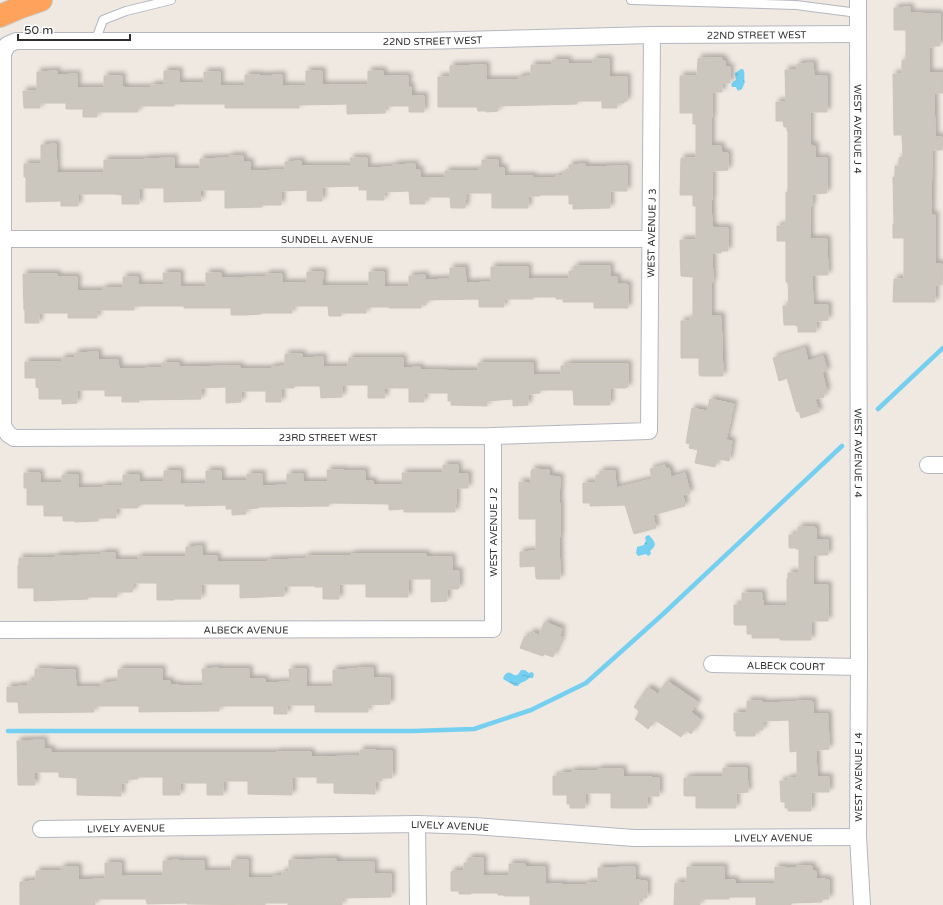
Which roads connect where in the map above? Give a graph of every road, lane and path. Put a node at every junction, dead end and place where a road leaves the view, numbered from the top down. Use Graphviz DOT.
graph roads {
  1 [pos="41,0"];
  2 [pos="171,0"];
  3 [pos="631,0"];
  4 [pos="697,1"];
  5 [pos="858,6"];
  6 [pos="0,16"];
  7 [pos="858,34"];
  8 [pos="652,35"];
  9 [pos="95,42"];
  10 [pos="3,239"];
  11 [pos="650,240"];
  12 [pos="649,431"];
  13 [pos="493,436"];
  14 [pos="493,629"];
  15 [pos="0,630"];
  16 [pos="712,664"];
  17 [pos="859,667"];
  18 [pos="417,824"];
  19 [pos="41,829"];
  20 [pos="858,837"];
  21 [pos="418,905"];
  22 [pos="862,905"];
  1 -- 6 [label="highway"];
  2 -- 9 [label="lane"];
  3 -- 4 [label="lane"];
  4 -- 5 [label="lane"];
  5 -- 7 [label="street, WEST AVENUE J 4"];
  7 -- 8 [label="street, 22ND STREET WEST"];
  7 -- 17 [label="street, WEST AVENUE J 4"];
  8 -- 9 [label="street, 22ND STREET WEST"];
  8 -- 11 [label="street, WEST AVENUE J 3"];
  9 -- 10 [label="street, 22ND STREET WEST"];
  10 -- 11 [label="street, SUNDELL AVENUE"];
  10 -- 13 [label="street, 23RD STREET WEST"];
  11 -- 12 [label="street, WEST AVENUE J 3"];
  12 -- 13 [label="street, 23RD STREET WEST"];
  13 -- 14 [label="street, WEST AVENUE J 2"];
  14 -- 15 [label="street, ALBECK AVENUE"];
  16 -- 17 [label="street, ALBECK COURT"];
  17 -- 20 [label="street, WEST AVENUE J 4"];
  18 -- 19 [label="street, LIVELY AVENUE"];
  18 -- 20 [label="street, LIVELY AVENUE"];
  18 -- 21 [label="street"];
  20 -- 22 [label="street, WEST AVENUE J 4"];
}
